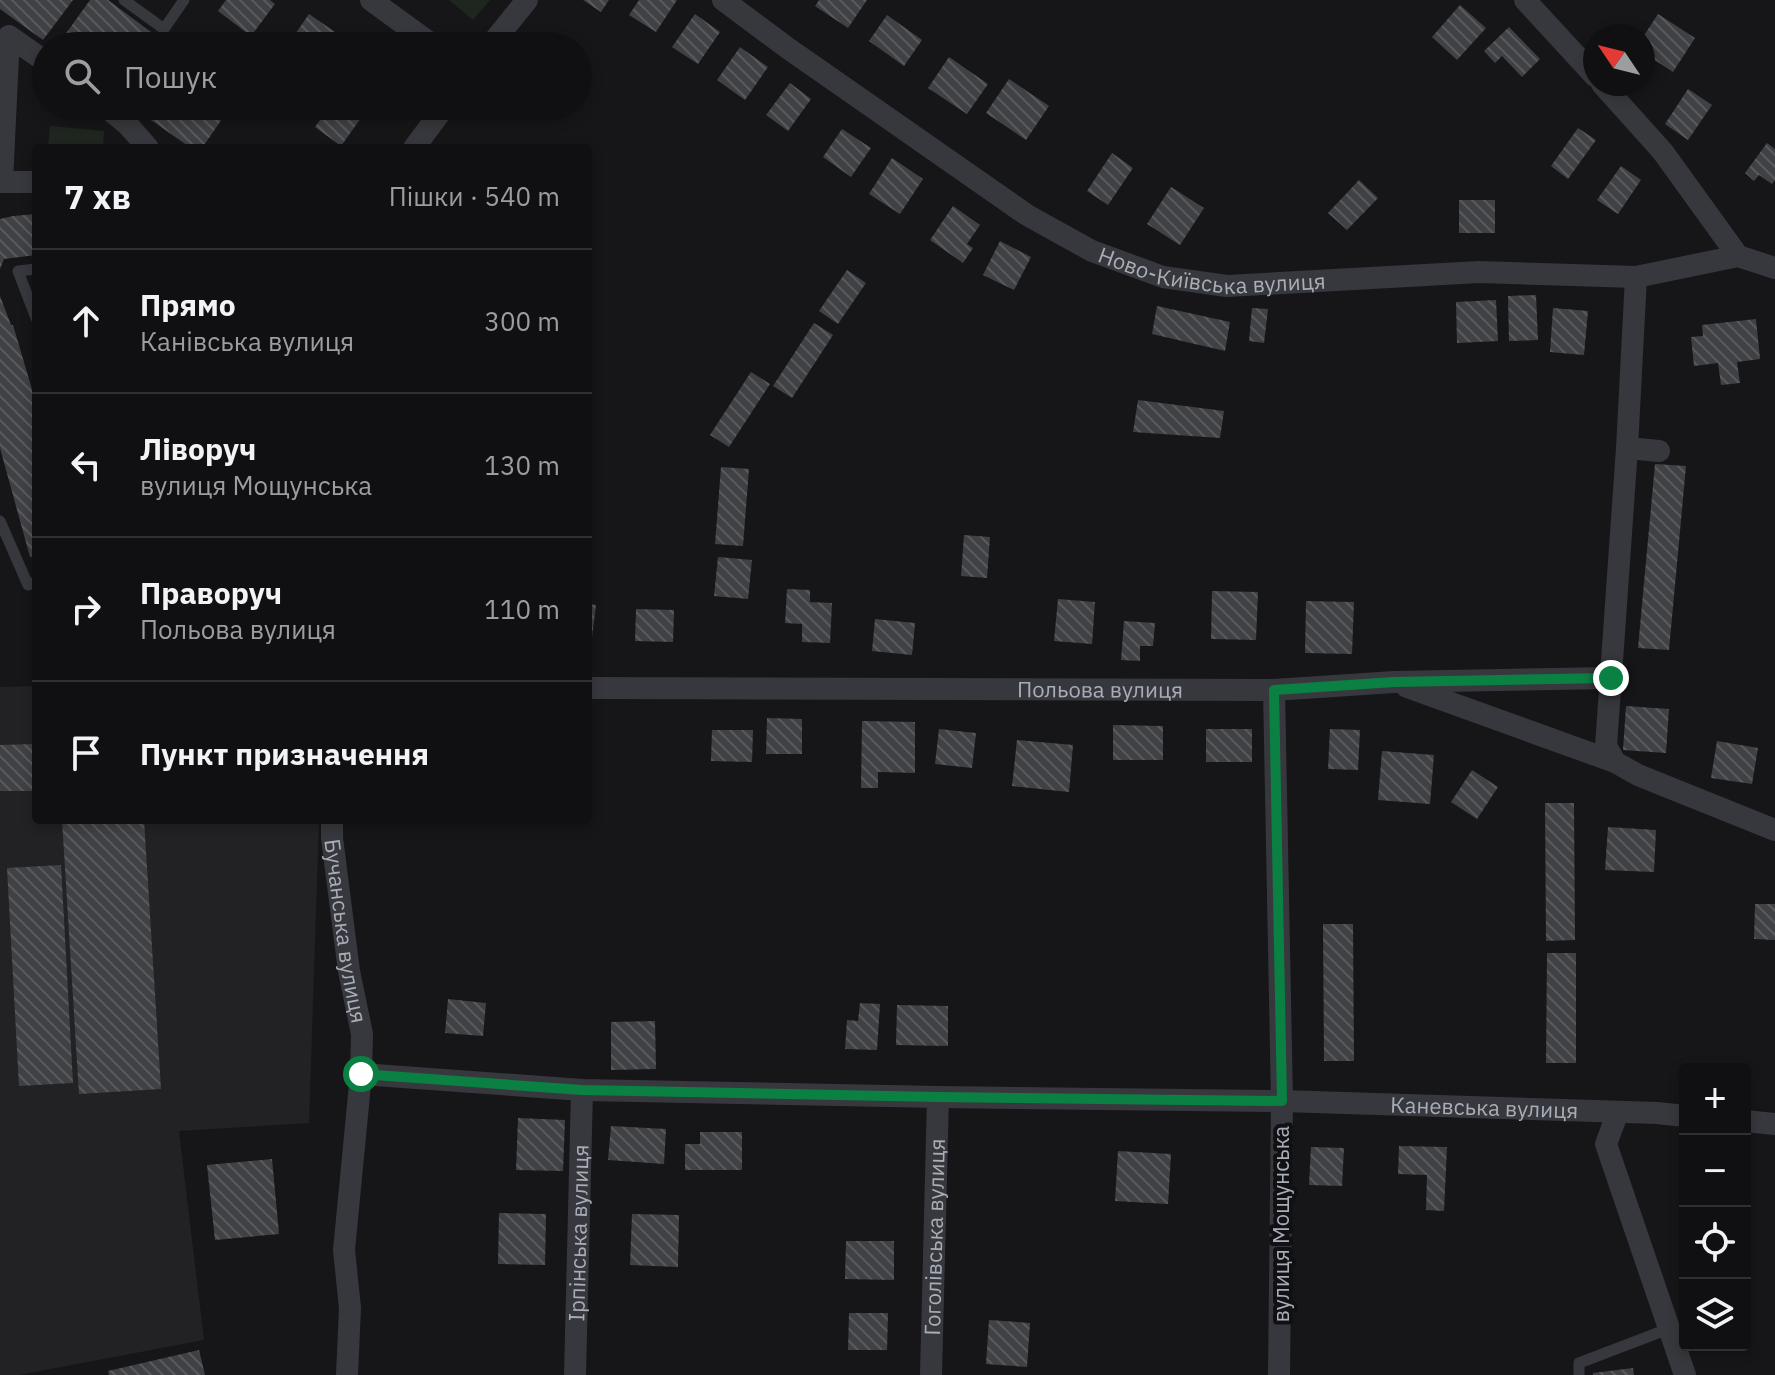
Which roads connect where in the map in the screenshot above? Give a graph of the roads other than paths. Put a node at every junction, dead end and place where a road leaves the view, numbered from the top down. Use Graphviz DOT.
graph roads {
  1 [pos="124,0"];
  2 [pos="184,0"];
  3 [pos="371,0"];
  4 [pos="527,0"];
  5 [pos="723,0"];
  6 [pos="1525,0"];
  7 [pos="5,32"];
  8 [pos="415,32"];
  9 [pos="501,32"];
  10 [pos="32,52"];
  11 [pos="1583,63"];
  12 [pos="1613,96"];
  13 [pos="122,120"];
  14 [pos="435,120"];
  15 [pos="145,144"];
  16 [pos="417,144"];
  17 [pos="1,182"];
  18 [pos="32,182"];
  19 [pos="1738,256"];
  20 [pos="1775,268"];
  21 [pos="32,269"];
  22 [pos="1636,277"];
  23 [pos="32,308"];
  24 [pos="1627,448"];
  25 [pos="1659,451"];
  26 [pos="0,521"];
  27 [pos="32,584"];
  28 [pos="1611,678"];
  29 [pos="1394,682"];
  30 [pos="592,688"];
  31 [pos="1274,690"];
  32 [pos="1615,762"];
  33 [pos="332,824"];
  34 [pos="1775,830"];
  35 [pos="361,1074"];
  36 [pos="582,1090"];
  37 [pos="938,1097"];
  38 [pos="1282,1101"];
  39 [pos="1618,1112"];
  40 [pos="1679,1116"];
  41 [pos="1751,1122"];
  42 [pos="1775,1124"];
  43 [pos="1668,1329"];
  44 [pos="347,1375"];
  45 [pos="575,1375"];
  46 [pos="931,1375"];
  47 [pos="1279,1375"];
  48 [pos="1579,1375"];
  49 [pos="1685,1375"];
  1 -- 2 [label="lane"];
  3 -- 8 [label="street"];
  4 -- 9 [label="street"];
  5 -- 22 [label="street, Ново-Київська вулиця"];
  6 -- 11 [label="street"];
  7 -- 10 [label="street"];
  7 -- 17 [label="street"];
  12 -- 19 [label="street"];
  13 -- 15 [label="street"];
  14 -- 16 [label="street"];
  17 -- 18 [label="street"];
  19 -- 20 [label="street, Ново-Київська вулиця"];
  19 -- 22 [label="street, Ново-Київська вулиця"];
  21 -- 23 [label="lane"];
  22 -- 24 [label="street"];
  24 -- 25 [label="street"];
  24 -- 28 [label="street"];
  26 -- 27 [label="lane"];
  28 -- 29 [label="street, Польова вулиця"];
  28 -- 32 [label="street"];
  29 -- 31 [label="street, Польова вулиця"];
  29 -- 32 [label="street"];
  30 -- 31 [label="street, Польова вулиця"];
  31 -- 38 [label="street, вулиця Мощунська"];
  32 -- 34 [label="street"];
  33 -- 35 [label="street, Бучанська вулиця"];
  35 -- 36 [label="street, Каневська вулиця"];
  35 -- 44 [label="street, Бучанська вулиця"];
  36 -- 37 [label="street, Каневська вулиця"];
  36 -- 45 [label="street, Ірпінська вулиця"];
  37 -- 38 [label="street, Каневська вулиця"];
  37 -- 46 [label="street, Гоголівська вулиця"];
  38 -- 39 [label="street, Каневська вулиця"];
  38 -- 47 [label="street, вулиця Мощунська"];
  39 -- 40 [label="street, Каневська вулиця"];
  39 -- 43 [label="street"];
  41 -- 42 [label="street"];
  43 -- 48 [label="lane"];
  43 -- 49 [label="street"];
}
